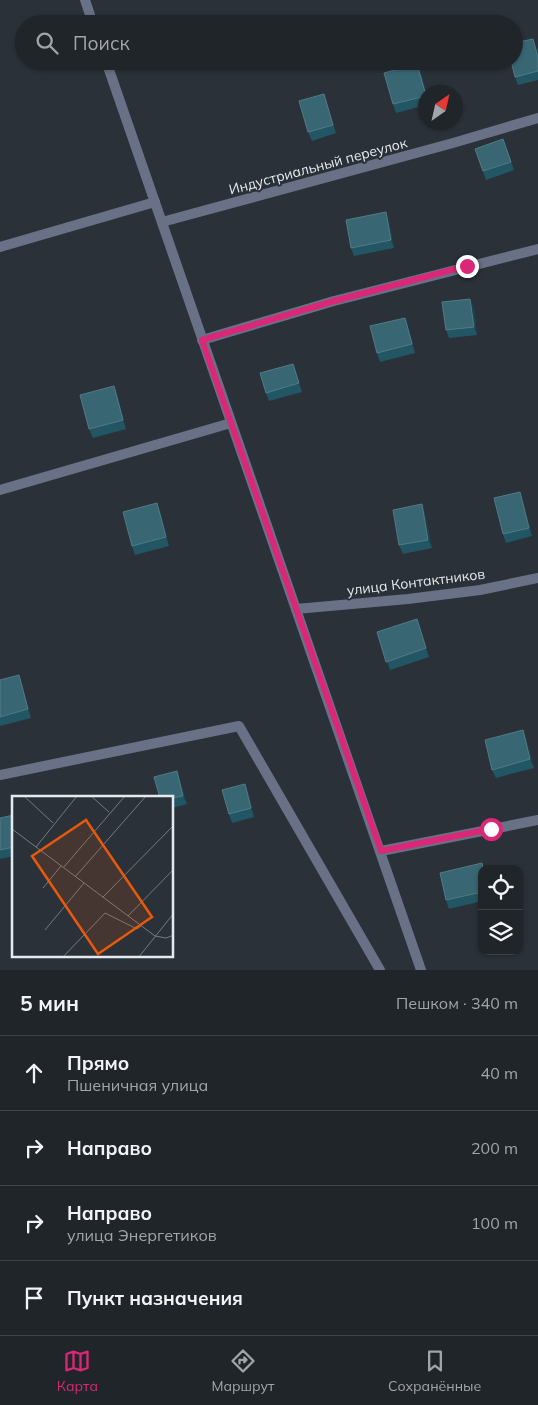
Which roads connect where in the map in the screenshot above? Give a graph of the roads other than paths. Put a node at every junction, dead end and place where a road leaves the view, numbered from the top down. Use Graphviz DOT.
graph roads {
  1 [pos="85,0"];
  2 [pos="90,15"];
  3 [pos="109,70"];
  4 [pos="538,118"];
  5 [pos="155,202"];
  6 [pos="162,222"];
  7 [pos="0,247"];
  8 [pos="538,250"];
  9 [pos="202,340"];
  10 [pos="231,423"];
  11 [pos="0,490"];
  12 [pos="538,578"];
  13 [pos="296,608"];
  14 [pos="0,775"];
  15 [pos="538,820"];
  16 [pos="381,851"];
  17 [pos="380,970"];
  18 [pos="421,970"];
  1 -- 2 [label="street"];
  3 -- 5 [label="street"];
  4 -- 6 [label="street, Индустриальный переулок"];
  5 -- 6 [label="street"];
  5 -- 7 [label="street"];
  6 -- 9 [label="street"];
  8 -- 9 [label="street"];
  9 -- 10 [label="street"];
  10 -- 11 [label="street"];
  10 -- 13 [label="street"];
  12 -- 13 [label="street, улица Контактников"];
  13 -- 16 [label="street"];
  14 -- 17 [label="street"];
  15 -- 16 [label="street"];
  16 -- 18 [label="street"];
}
